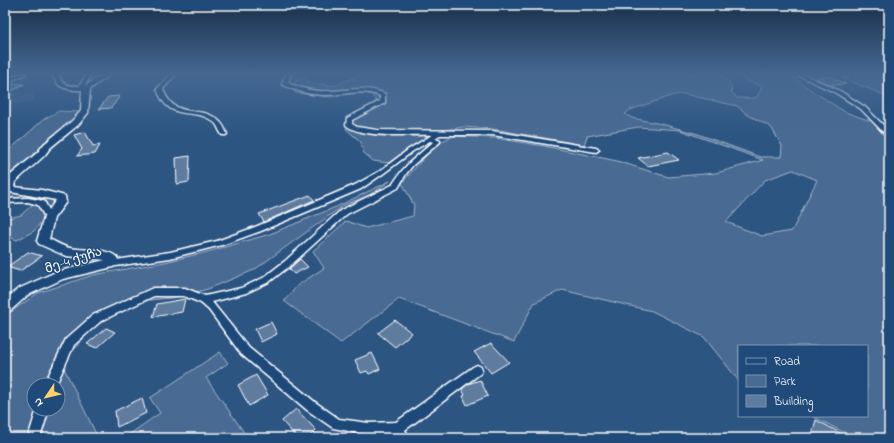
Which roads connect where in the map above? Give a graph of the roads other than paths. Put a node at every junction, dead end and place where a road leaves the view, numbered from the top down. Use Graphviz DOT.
graph roads {
  1 [pos="84,95"];
  2 [pos="161,95"];
  3 [pos="382,95"];
  4 [pos="842,95"];
  5 [pos="439,133"];
  6 [pos="224,134"];
  7 [pos="889,135"];
  8 [pos="428,139"];
  9 [pos="596,150"];
  10 [pos="5,201"];
  11 [pos="49,216"];
  12 [pos="109,264"];
  13 [pos="204,300"];
  14 [pos="5,307"];
  15 [pos="477,370"];
  16 [pos="54,377"];
  17 [pos="40,417"];
  18 [pos="401,433"];
  19 [pos="34,438"];
  1 -- 11 [label="street, მე-4 ქუჩა"];
  2 -- 6 [label="street"];
  3 -- 5 [label="street"];
  4 -- 7 [label="street"];
  5 -- 8 [label="street"];
  5 -- 9 [label="street"];
  8 -- 12 [label="street"];
  8 -- 13 [label="street"];
  10 -- 11 [label="street"];
  11 -- 12 [label="street, მე-4 ქუჩა"];
  12 -- 14 [label="street, მე-4 ქუჩა"];
  13 -- 16 [label="street"];
  13 -- 18 [label="street"];
  15 -- 18 [label="street"];
  17 -- 19 [label="street"];
}
